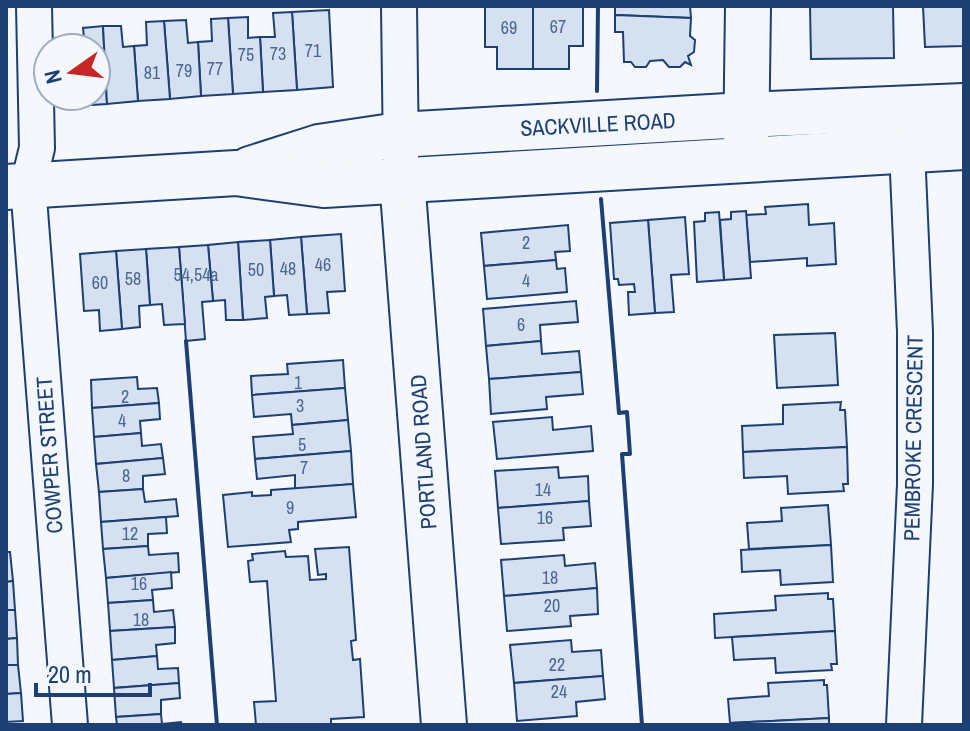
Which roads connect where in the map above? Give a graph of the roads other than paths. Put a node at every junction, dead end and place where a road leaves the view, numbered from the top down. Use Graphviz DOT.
graph roads {
  1 [pos="34,6"];
  2 [pos="399,6"];
  3 [pos="748,6"];
  4 [pos="964,106"];
  5 [pos="745,115"];
  6 [pos="399,135"];
  7 [pos="964,147"];
  8 [pos="907,150"];
  9 [pos="746,159"];
  10 [pos="236,173"];
  11 [pos="402,179"];
  12 [pos="17,186"];
  13 [pos="70,725"];
  14 [pos="444,725"];
  15 [pos="904,725"];
  1 -- 12 [label="street, COWPER STREET"];
  2 -- 6 [label="street"];
  3 -- 5 [label="main road"];
  4 -- 5 [label="main road, SACKVILLE ROAD"];
  5 -- 6 [label="main road, SACKVILLE ROAD"];
  5 -- 9 [label="main road"];
  6 -- 10 [label="main road, SACKVILLE ROAD"];
  6 -- 11 [label="street"];
  7 -- 8 [label="main road, SACKVILLE ROAD"];
  8 -- 9 [label="main road, SACKVILLE ROAD"];
  8 -- 15 [label="street, PEMBROKE CRESCENT"];
  9 -- 11 [label="main road, SACKVILLE ROAD"];
  10 -- 11 [label="main road, SACKVILLE ROAD"];
  10 -- 12 [label="main road, SACKVILLE ROAD"];
  11 -- 14 [label="main road, PORTLAND ROAD"];
  12 -- 13 [label="street, COWPER STREET"];
}
